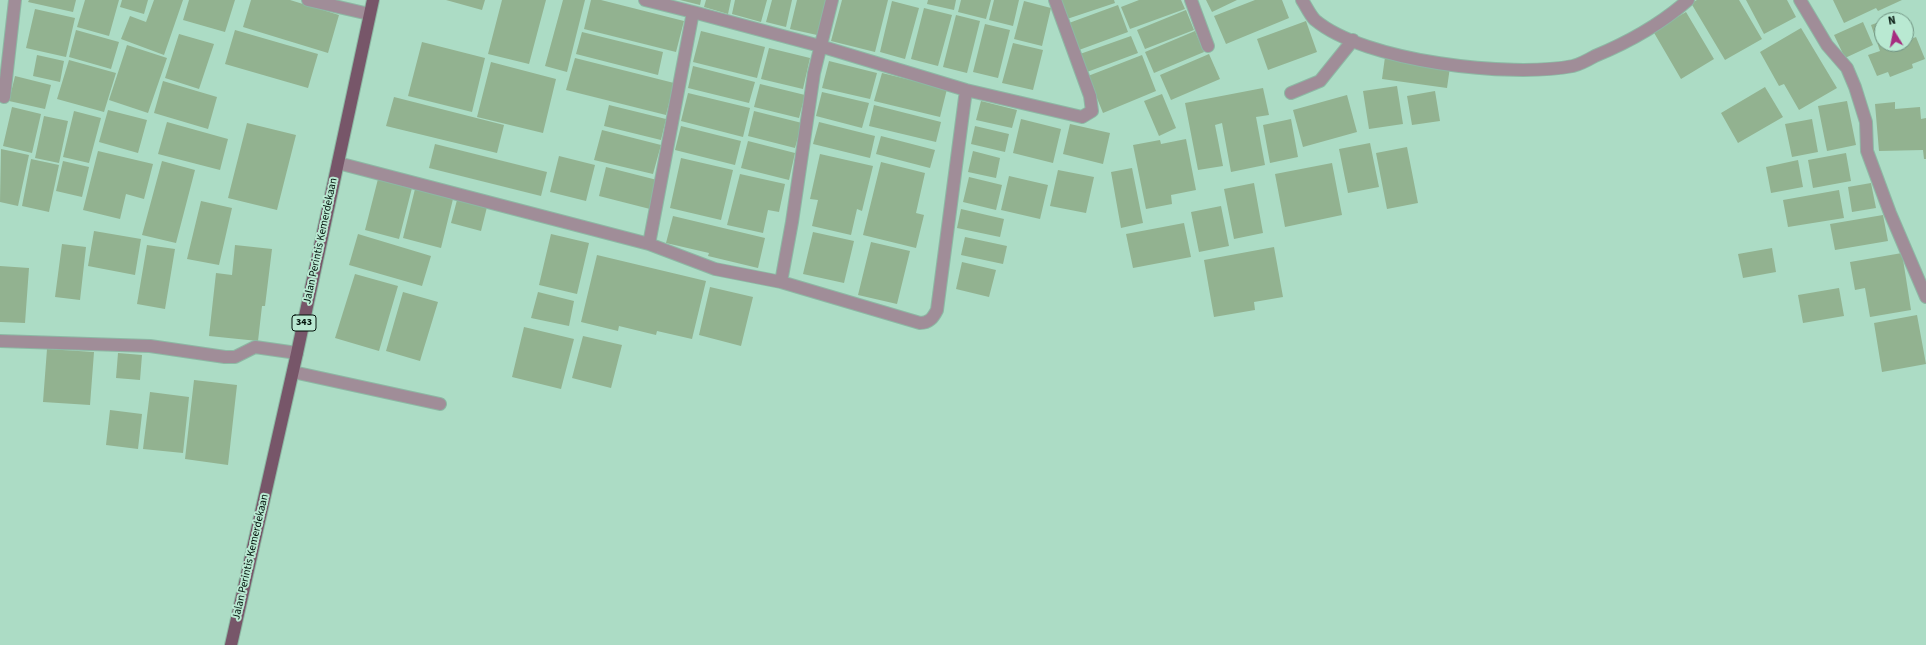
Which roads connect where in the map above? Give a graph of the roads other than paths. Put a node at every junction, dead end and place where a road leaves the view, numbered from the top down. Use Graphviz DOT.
graph roads {
  1 [pos="15,0"];
  2 [pos="308,0"];
  3 [pos="373,0"];
  4 [pos="645,0"];
  5 [pos="832,0"];
  6 [pos="1055,0"];
  7 [pos="1191,0"];
  8 [pos="1302,0"];
  9 [pos="1688,0"];
  10 [pos="1800,0"];
  11 [pos="693,12"];
  12 [pos="369,14"];
  13 [pos="1353,40"];
  14 [pos="820,46"];
  15 [pos="1208,46"];
  16 [pos="966,90"];
  17 [pos="1291,93"];
  18 [pos="4,96"];
  19 [pos="338,163"];
  20 [pos="649,244"];
  21 [pos="781,282"];
  22 [pos="1926,297"];
  23 [pos="0,341"];
  24 [pos="297,353"];
  25 [pos="293,372"];
  26 [pos="440,404"];
  27 [pos="231,645"];
  1 -- 18 [label="street"];
  2 -- 12 [label="street"];
  3 -- 12 [label="main road, Jalan Perintis Kemerdekaan / 343"];
  4 -- 11 [label="street"];
  5 -- 14 [label="street"];
  6 -- 16 [label="street"];
  7 -- 15 [label="street"];
  8 -- 13 [label="street"];
  9 -- 13 [label="street"];
  10 -- 22 [label="street"];
  11 -- 14 [label="street"];
  11 -- 20 [label="street"];
  12 -- 19 [label="main road, Jalan Perintis Kemerdekaan / 343"];
  13 -- 17 [label="street"];
  14 -- 16 [label="street"];
  14 -- 21 [label="street"];
  16 -- 21 [label="street"];
  19 -- 20 [label="street"];
  19 -- 24 [label="main road, Jalan Perintis Kemerdekaan / 343"];
  20 -- 21 [label="street"];
  23 -- 24 [label="street"];
  24 -- 25 [label="main road, Jalan Perintis Kemerdekaan / 343"];
  25 -- 26 [label="street"];
  25 -- 27 [label="main road, Jalan Perintis Kemerdekaan / 343"];
}
